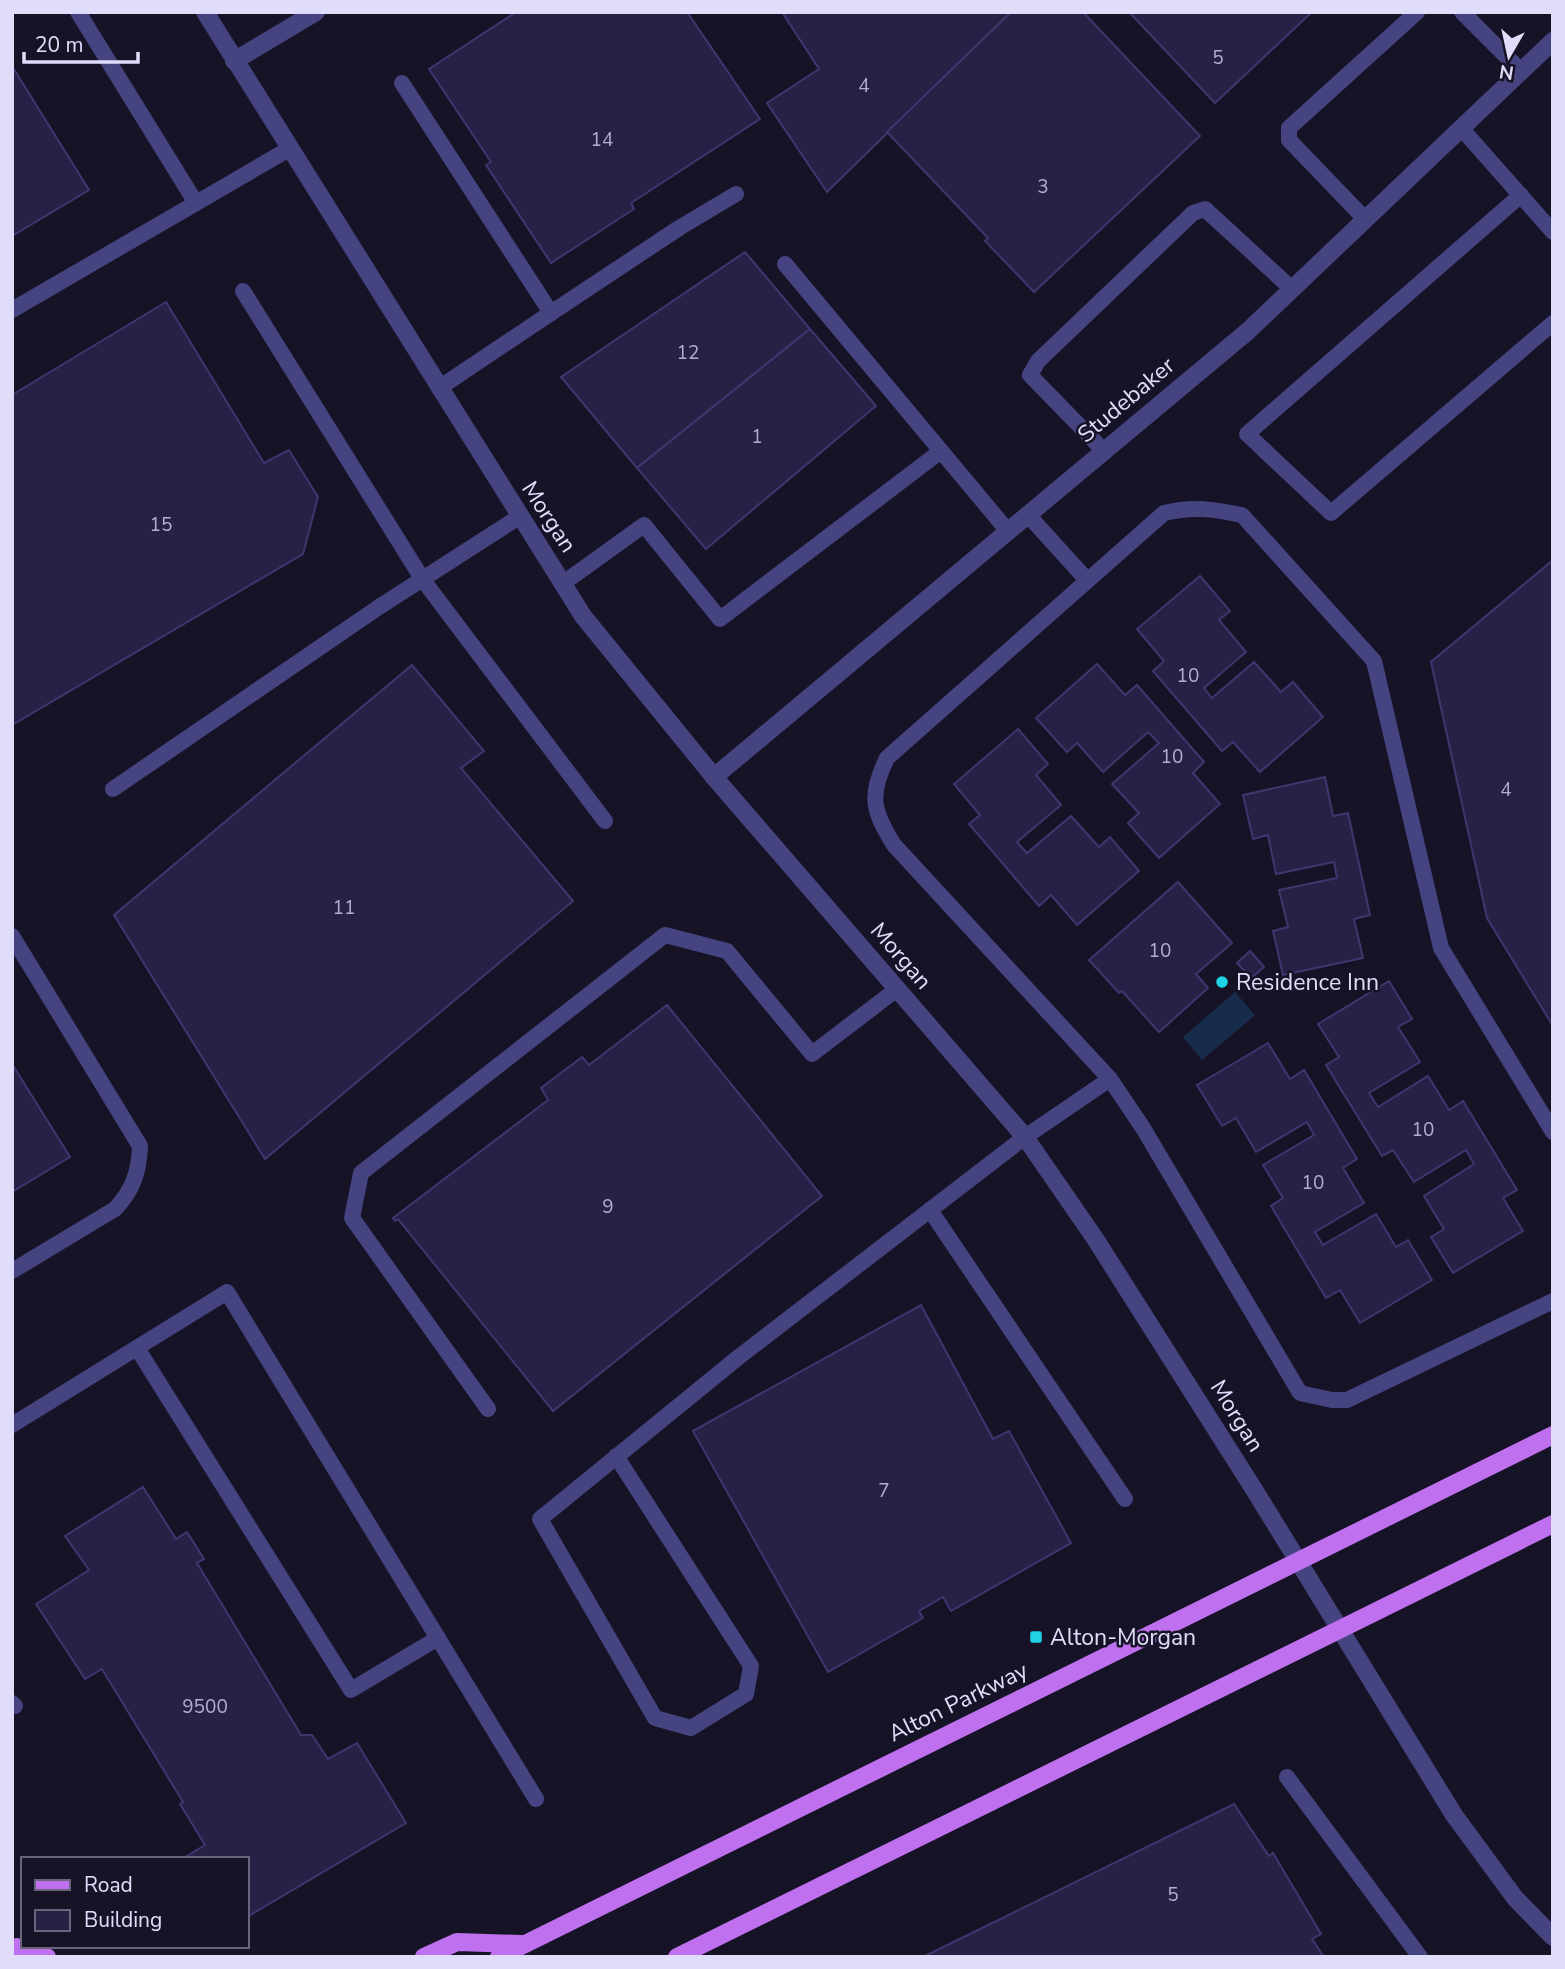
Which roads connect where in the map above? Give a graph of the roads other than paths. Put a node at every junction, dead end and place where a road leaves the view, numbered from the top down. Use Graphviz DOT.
graph roads {
  1 [pos="78,12"];
  2 [pos="205,12"];
  3 [pos="316,12"];
  4 [pos="1417,12"];
  5 [pos="1462,12"];
  6 [pos="1553,41"];
  7 [pos="234,61"];
  8 [pos="1521,71"];
  9 [pos="402,83"];
  10 [pos="1461,128"];
  11 [pos="289,149"];
  12 [pos="736,194"];
  13 [pos="1521,195"];
  14 [pos="196,203"];
  15 [pos="1365,219"];
  16 [pos="1553,232"];
  17 [pos="785,264"];
  18 [pos="1292,289"];
  19 [pos="243,291"];
  20 [pos="12,310"];
  21 [pos="551,313"];
  22 [pos="1553,323"];
  23 [pos="439,388"];
  24 [pos="941,451"];
  25 [pos="1104,451"];
  26 [pos="1028,514"];
  27 [pos="519,517"];
  28 [pos="1007,530"];
  29 [pos="423,580"];
  30 [pos="1087,580"];
  31 [pos="562,583"];
  32 [pos="713,777"];
  33 [pos="113,789"];
  34 [pos="605,821"];
  35 [pos="12,936"];
  36 [pos="897,989"];
  37 [pos="1110,1079"];
  38 [pos="1553,1132"];
  39 [pos="1025,1137"];
  40 [pos="930,1210"];
  41 [pos="12,1271"];
  42 [pos="1553,1301"];
  43 [pos="137,1348"];
  44 [pos="488,1409"];
  45 [pos="12,1425"];
  46 [pos="1553,1435"];
  47 [pos="616,1456"];
  48 [pos="1125,1499"];
  49 [pos="1553,1524"];
  50 [pos="1298,1560"];
  51 [pos="1340,1628"];
  52 [pos="438,1638"];
  53 [pos="1287,1777"];
  54 [pos="536,1799"];
  55 [pos="1553,1937"];
  56 [pos="524,1944"];
  57 [pos="17,1947"];
  58 [pos="47,1957"];
  59 [pos="424,1957"];
  60 [pos="499,1957"];
  61 [pos="677,1957"];
  62 [pos="1420,1957"];
  1 -- 14 [label="lane"];
  2 -- 7 [label="street, Morgan"];
  3 -- 7 [label="street"];
  4 -- 15 [label="lane"];
  5 -- 8 [label="lane"];
  6 -- 8 [label="street, Studebaker"];
  7 -- 11 [label="street, Morgan"];
  8 -- 10 [label="street, Studebaker"];
  9 -- 21 [label="lane"];
  10 -- 13 [label="lane"];
  10 -- 15 [label="street, Studebaker"];
  11 -- 14 [label="lane"];
  11 -- 23 [label="street, Morgan"];
  12 -- 21 [label="lane"];
  13 -- 16 [label="lane"];
  13 -- 22 [label="lane"];
  14 -- 20 [label="lane"];
  15 -- 18 [label="street, Studebaker"];
  17 -- 24 [label="lane"];
  18 -- 25 [label="street, Studebaker"];
  18 -- 25 [label="lane"];
  19 -- 29 [label="lane"];
  21 -- 23 [label="lane"];
  23 -- 27 [label="street, Morgan"];
  24 -- 28 [label="lane"];
  24 -- 31 [label="lane"];
  25 -- 26 [label="street, Studebaker"];
  26 -- 28 [label="street, Studebaker"];
  26 -- 30 [label="lane"];
  27 -- 29 [label="lane"];
  27 -- 31 [label="street, Morgan"];
  28 -- 32 [label="street, Studebaker"];
  29 -- 33 [label="lane"];
  29 -- 34 [label="lane"];
  30 -- 37 [label="lane"];
  30 -- 38 [label="lane"];
  31 -- 32 [label="street, Morgan"];
  32 -- 36 [label="street, Morgan"];
  35 -- 41 [label="lane"];
  36 -- 39 [label="street, Morgan"];
  36 -- 44 [label="lane"];
  37 -- 39 [label="lane"];
  37 -- 42 [label="lane"];
  39 -- 40 [label="lane"];
  39 -- 50 [label="street, Morgan"];
  40 -- 47 [label="lane"];
  40 -- 48 [label="lane"];
  43 -- 45 [label="lane"];
  43 -- 52 [label="lane"];
  43 -- 52 [label="lane"];
  46 -- 50 [label="main road, Alton Parkway"];
  47 -- 47 [label="lane"];
  49 -- 51 [label="main road"];
  50 -- 51 [label="street, Morgan"];
  50 -- 56 [label="main road, Alton Parkway"];
  51 -- 55 [label="street, Morgan"];
  51 -- 61 [label="main road"];
  52 -- 54 [label="lane"];
  53 -- 62 [label="lane"];
  56 -- 59 [label="main road"];
  56 -- 60 [label="main road, Alton Parkway"];
  57 -- 58 [label="main road"];
}
